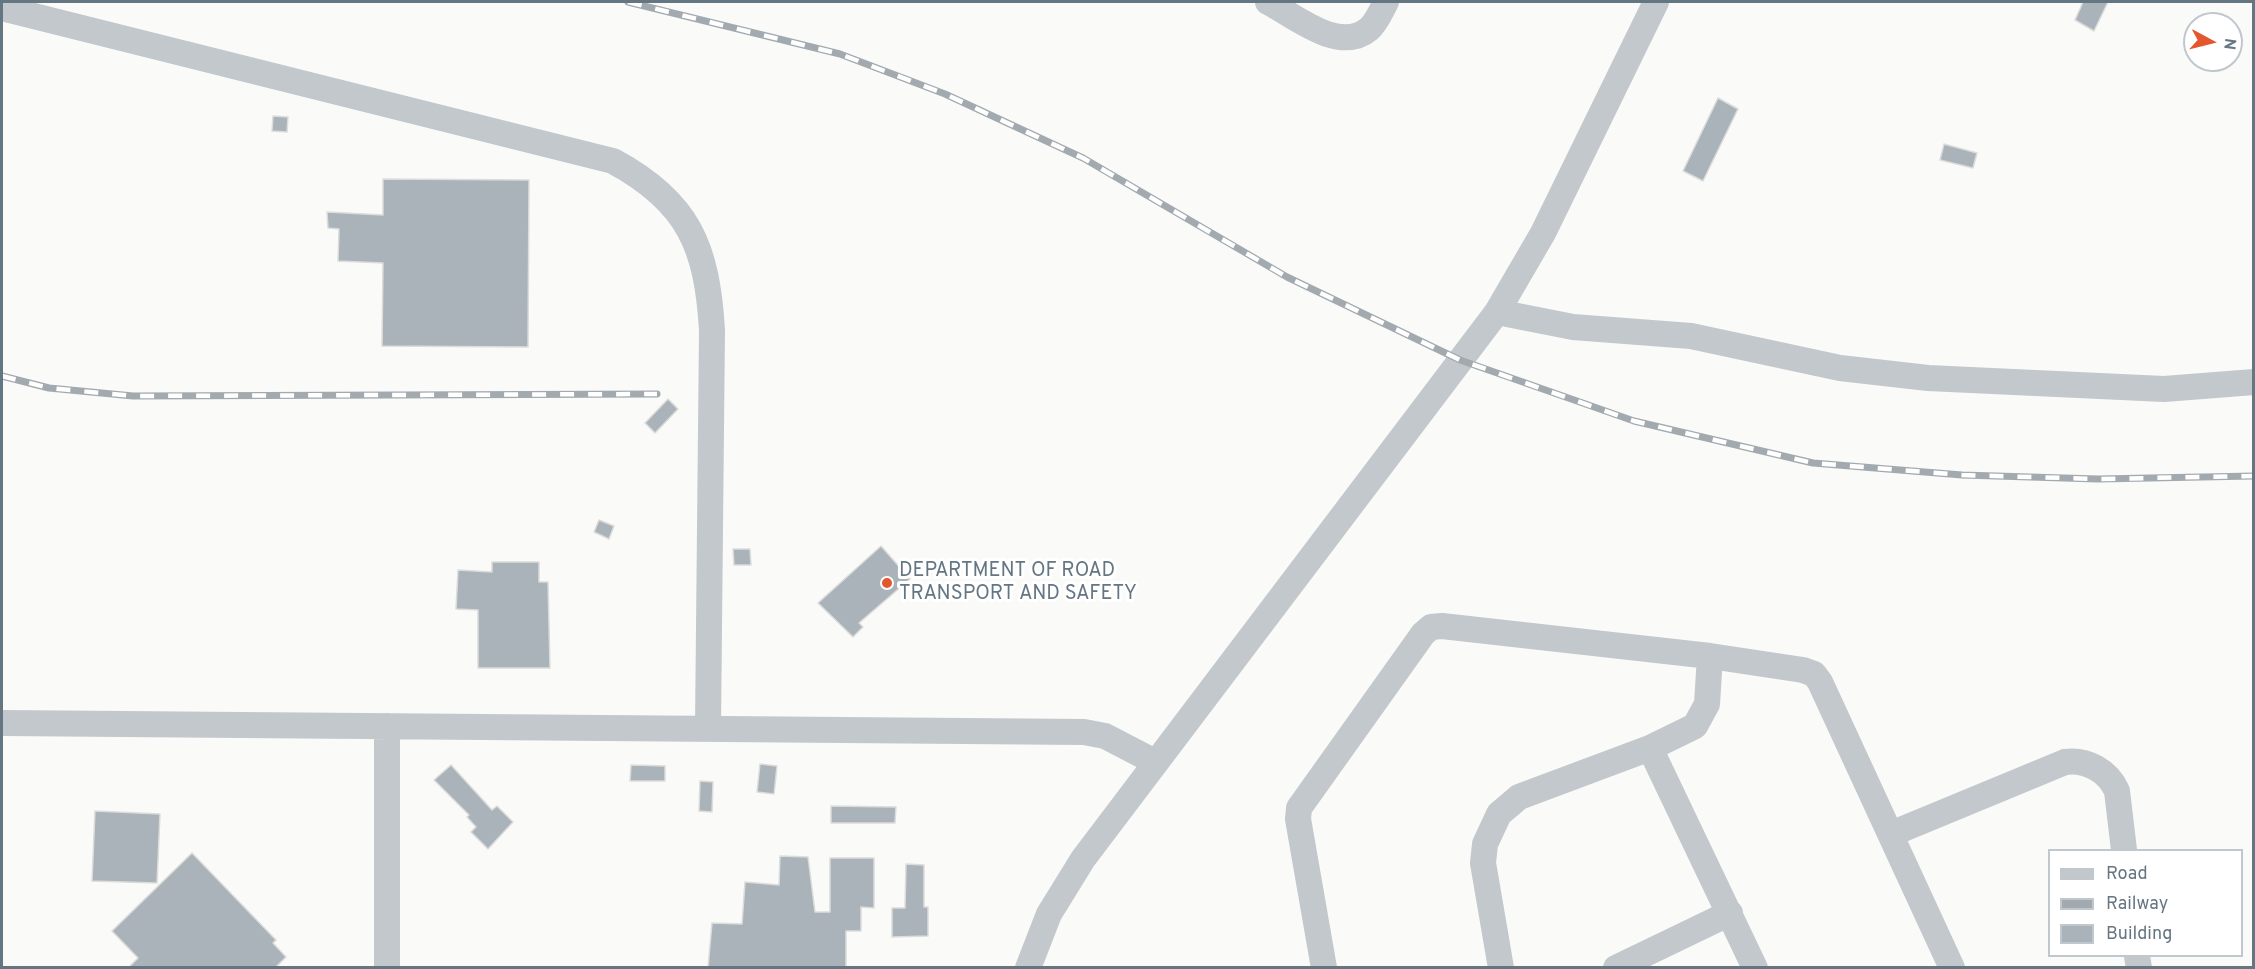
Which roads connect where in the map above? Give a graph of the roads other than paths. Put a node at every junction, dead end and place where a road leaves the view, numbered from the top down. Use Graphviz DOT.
graph roads {
  1 [pos="1268,2"];
  2 [pos="1386,2"];
  3 [pos="1656,2"];
  4 [pos="2,8"];
  5 [pos="1497,312"];
  6 [pos="2253,382"];
  7 [pos="1710,656"];
  8 [pos="2,723"];
  9 [pos="387,726"];
  10 [pos="708,727"];
  11 [pos="1650,748"];
  12 [pos="1155,762"];
  13 [pos="1891,834"];
  14 [pos="2124,849"];
  15 [pos="1730,913"];
  16 [pos="387,968"];
  17 [pos="1028,968"];
  18 [pos="1324,968"];
  19 [pos="1501,968"];
  20 [pos="1616,968"];
  21 [pos="1755,968"];
  22 [pos="1952,968"];
  1 -- 2 [label="street"];
  3 -- 5 [label="street"];
  4 -- 10 [label="street"];
  5 -- 6 [label="street"];
  5 -- 12 [label="street"];
  7 -- 11 [label="street"];
  7 -- 13 [label="street"];
  7 -- 18 [label="street"];
  8 -- 9 [label="street"];
  9 -- 10 [label="street"];
  9 -- 16 [label="street"];
  10 -- 12 [label="street"];
  11 -- 15 [label="street"];
  11 -- 19 [label="street"];
  12 -- 17 [label="street"];
  13 -- 14 [label="street"];
  13 -- 22 [label="street"];
  15 -- 20 [label="street"];
  15 -- 21 [label="street"];
}
